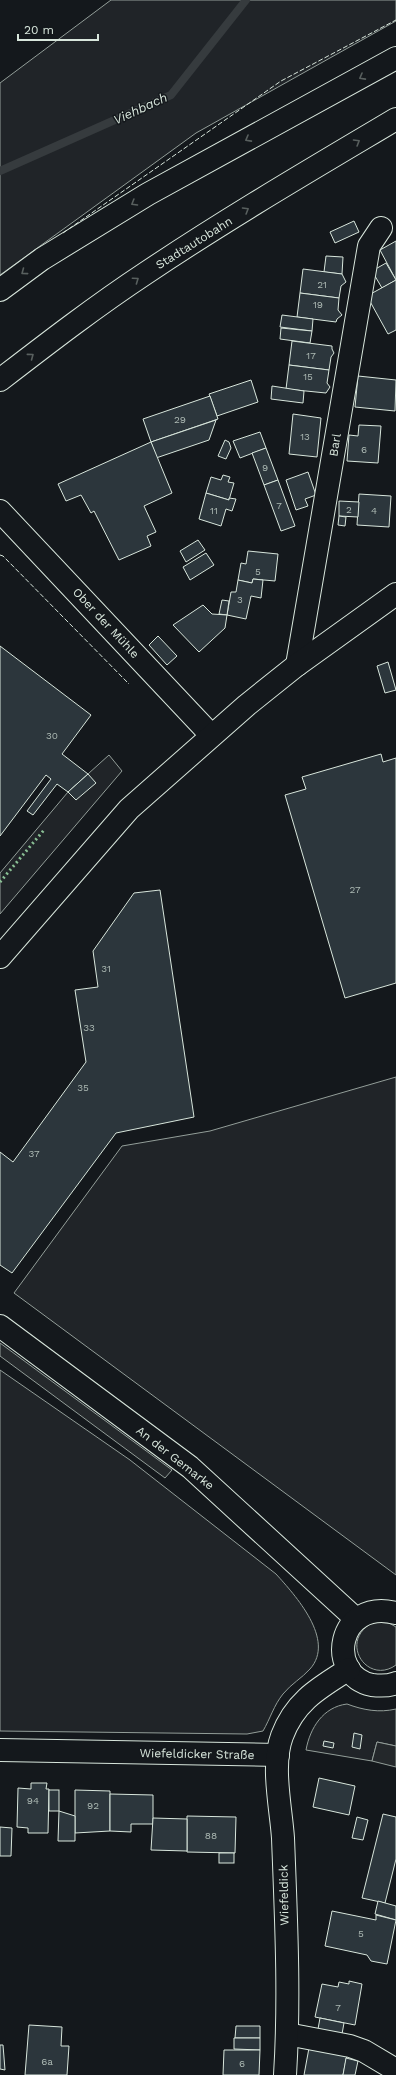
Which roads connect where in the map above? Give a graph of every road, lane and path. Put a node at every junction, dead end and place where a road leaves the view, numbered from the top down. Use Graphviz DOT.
graph roads {
  1 [pos="396,58"];
  2 [pos="396,119"];
  3 [pos="381,228"];
  4 [pos="0,290"];
  5 [pos="0,380"];
  6 [pos="0,511"];
  7 [pos="396,594"];
  8 [pos="297,665"];
  9 [pos="211,735"];
  10 [pos="0,956"];
  11 [pos="0,1326"];
  12 [pos="396,1613"];
  13 [pos="356,1619"];
  14 [pos="349,1669"];
  15 [pos="396,1683"];
  16 [pos="0,1750"];
  17 [pos="278,1755"];
  18 [pos="287,2034"];
  19 [pos="396,2070"];
  20 [pos="285,2075"];
  1 -- 4 [label="main road, one-way"];
  5 -- 2 [label="main road, Stadtautobahn, one-way"];
  3 -- 8 [label="main road, Barl"];
  6 -- 9 [label="main road, Ober der Mühle"];
  7 -- 8 [label="main road"];
  8 -- 9 [label="main road"];
  9 -- 10 [label="main road"];
  11 -- 13 [label="main road, An der Gemarke"];
  12 -- 13 [label="main road"];
  13 -- 14 [label="main road"];
  14 -- 15 [label="main road"];
  14 -- 17 [label="main road"];
  16 -- 17 [label="main road, Wiefeldicker Straße"];
  17 -- 18 [label="main road, Wiefeldick"];
  18 -- 19 [label="main road"];
  18 -- 20 [label="main road, Wiefeldick"];
}
